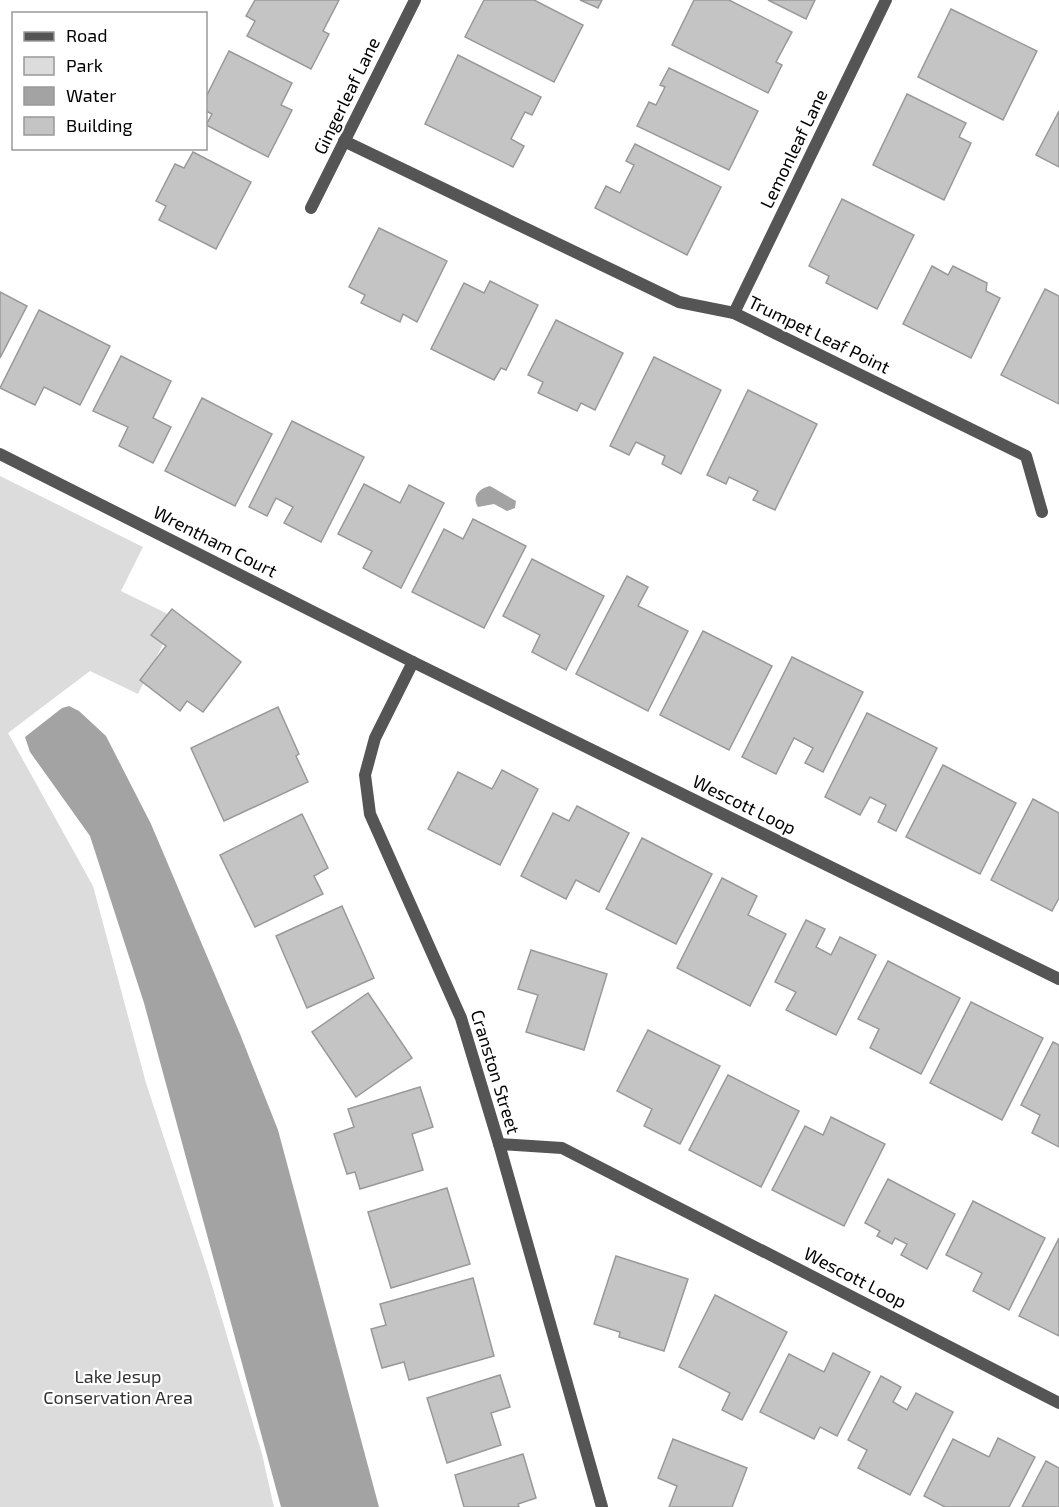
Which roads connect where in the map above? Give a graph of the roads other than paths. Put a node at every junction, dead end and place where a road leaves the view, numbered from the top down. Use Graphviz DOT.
graph roads {
  1 [pos="414,0"];
  2 [pos="886,0"];
  3 [pos="344,141"];
  4 [pos="311,208"];
  5 [pos="734,313"];
  6 [pos="0,454"];
  7 [pos="1042,512"];
  8 [pos="413,662"];
  9 [pos="1059,980"];
  10 [pos="499,1144"];
  11 [pos="1059,1403"];
  12 [pos="602,1507"];
  1 -- 3 [label="street, Gingerleaf Lane"];
  2 -- 5 [label="street, Lemonleaf Lane"];
  3 -- 4 [label="street, Gingerleaf Lane"];
  3 -- 5 [label="street, Trumpet Leaf Point"];
  5 -- 7 [label="street, Trumpet Leaf Point"];
  6 -- 8 [label="street, Wrentham Court"];
  8 -- 9 [label="street, Wescott Loop"];
  8 -- 10 [label="street, Cranston Street"];
  10 -- 11 [label="street, Wescott Loop"];
  10 -- 12 [label="street, Cranston Street"];
}
